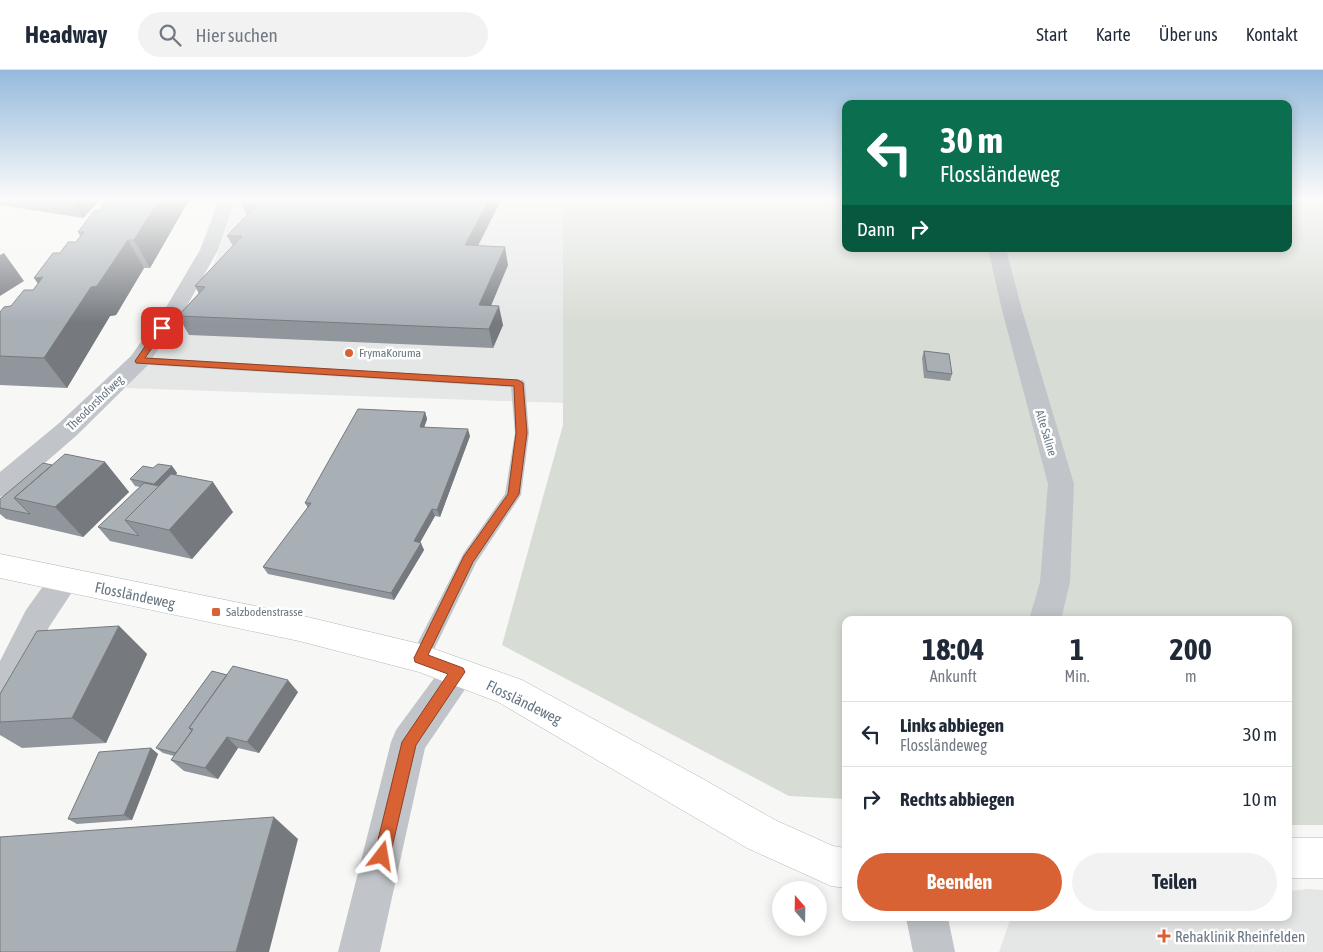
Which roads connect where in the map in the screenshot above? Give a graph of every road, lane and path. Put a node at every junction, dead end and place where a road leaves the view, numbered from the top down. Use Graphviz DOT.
graph roads {
  1 [pos="213,241"];
  2 [pos="998,252"];
  3 [pos="139,361"];
  4 [pos="0,487"];
  5 [pos="0,566"];
  6 [pos="65,580"];
  7 [pos="1046,616"];
  8 [pos="420,658"];
  9 [pos="458,672"];
  10 [pos="0,696"];
  11 [pos="1292,858"];
  12 [pos="1323,858"];
  13 [pos="842,867"];
  14 [pos="928,921"];
  15 [pos="359,952"];
  16 [pos="934,952"];
  1 -- 3 [label="street, Theodorshofweg"];
  2 -- 7 [label="street, Alte Saline"];
  3 -- 4 [label="street, Theodorshofweg"];
  3 -- 8 [label="lane"];
  5 -- 6 [label="street, Flossländeweg"];
  6 -- 8 [label="street, Flossländeweg"];
  6 -- 10 [label="street"];
  8 -- 9 [label="street, Flossländeweg"];
  9 -- 13 [label="street, Flossländeweg"];
  9 -- 15 [label="street"];
  11 -- 12 [label="street"];
  14 -- 16 [label="street"];
}
